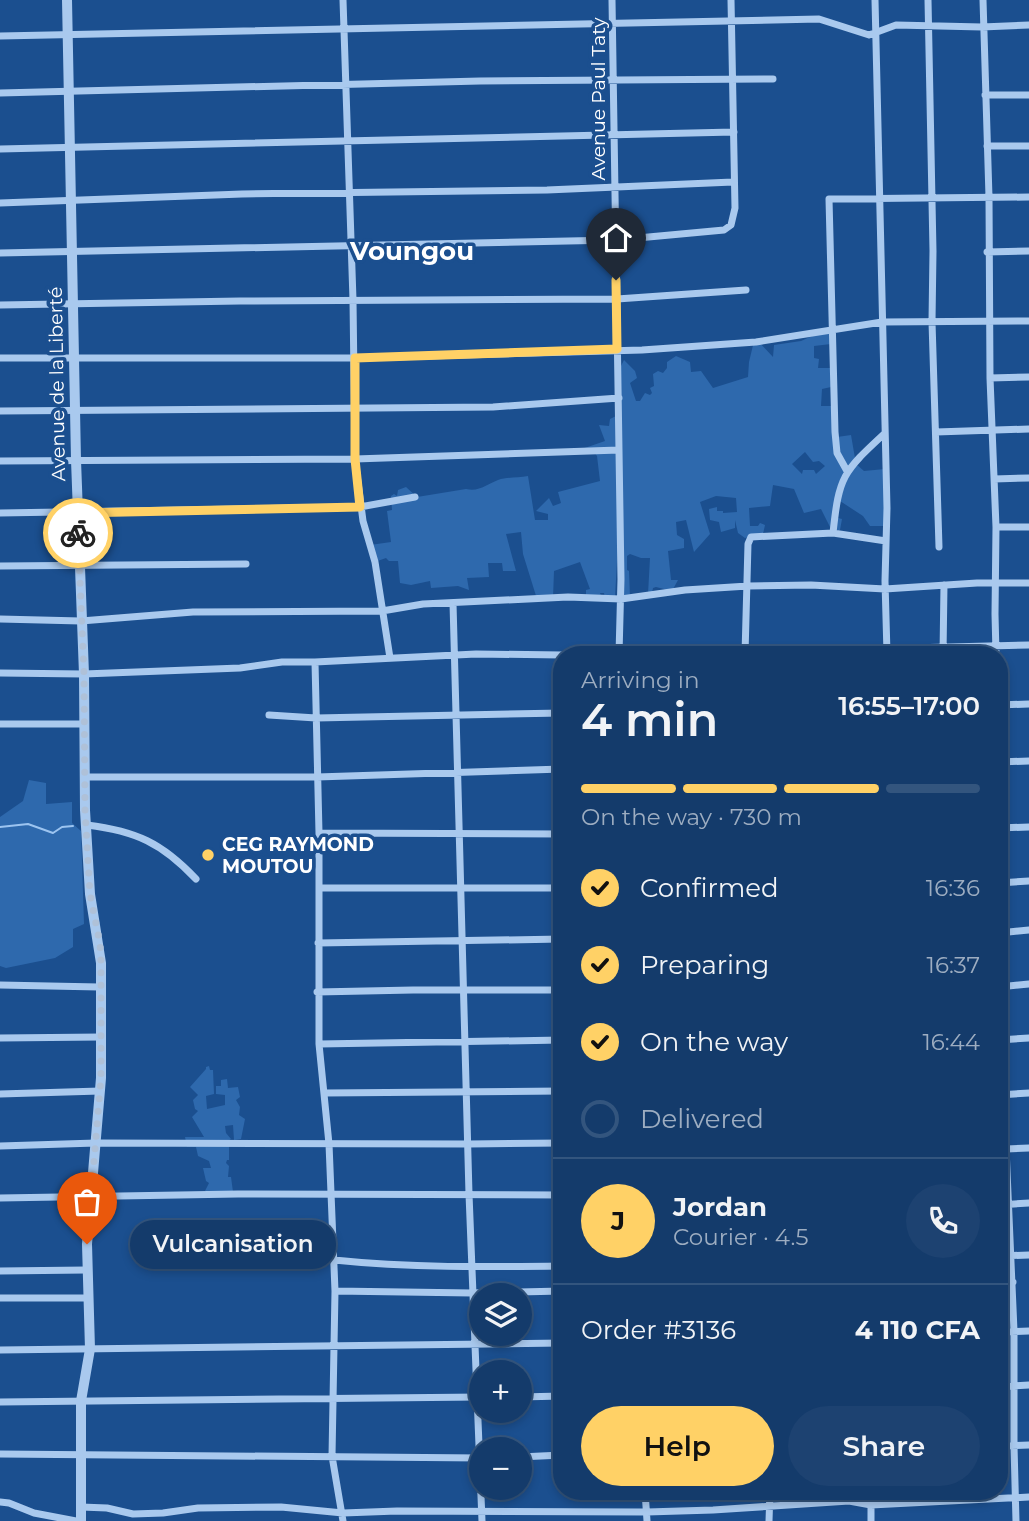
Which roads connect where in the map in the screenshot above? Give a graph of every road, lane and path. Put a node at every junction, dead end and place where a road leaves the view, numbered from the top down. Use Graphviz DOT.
graph roads {
  1 [pos="67,0"];
  2 [pos="343,0"];
  3 [pos="612,0"];
  4 [pos="731,0"];
  5 [pos="875,0"];
  6 [pos="928,0"];
  7 [pos="983,0"];
  8 [pos="614,22"];
  9 [pos="731,22"];
  10 [pos="1029,25"];
  11 [pos="344,27"];
  12 [pos="929,27"];
  13 [pos="982,27"];
  14 [pos="876,32"];
  15 [pos="67,34"];
  16 [pos="0,36"];
  17 [pos="773,79"];
  18 [pos="733,80"];
  19 [pos="612,81"];
  20 [pos="345,84"];
  21 [pos="69,92"];
  22 [pos="0,93"];
  23 [pos="1029,94"];
  24 [pos="985,95"];
  25 [pos="734,132"];
  26 [pos="613,136"];
  27 [pos="346,140"];
  28 [pos="987,146"];
  29 [pos="1029,146"];
  30 [pos="69,148"];
  31 [pos="0,149"];
  32 [pos="733,182"];
  33 [pos="614,186"];
  34 [pos="348,194"];
  35 [pos="989,197"];
  36 [pos="1029,197"];
  37 [pos="932,199"];
  38 [pos="880,200"];
  39 [pos="71,202"];
  40 [pos="0,203"];
  41 [pos="616,240"];
  42 [pos="350,246"];
  43 [pos="72,251"];
  44 [pos="1029,251"];
  45 [pos="987,252"];
  46 [pos="0,253"];
  47 [pos="746,290"];
  48 [pos="617,299"];
  49 [pos="353,300"];
  50 [pos="73,304"];
  51 [pos="0,305"];
  52 [pos="1029,321"];
  53 [pos="882,322"];
  54 [pos="932,322"];
  55 [pos="990,322"];
  56 [pos="831,329"];
  57 [pos="617,349"];
  58 [pos="74,357"];
  59 [pos="0,358"];
  60 [pos="355,358"];
  61 [pos="1029,377"];
  62 [pos="990,378"];
  63 [pos="618,398"];
  64 [pos="355,407"];
  65 [pos="0,411"];
  66 [pos="76,411"];
  67 [pos="1029,429"];
  68 [pos="992,430"];
  69 [pos="936,432"];
  70 [pos="884,434"];
  71 [pos="619,450"];
  72 [pos="355,459"];
  73 [pos="76,460"];
  74 [pos="0,461"];
  75 [pos="847,471"];
  76 [pos="1029,478"];
  77 [pos="994,479"];
  78 [pos="415,497"];
  79 [pos="360,507"];
  80 [pos="0,513"];
  81 [pos="78,513"];
  82 [pos="996,527"];
  83 [pos="1029,527"];
  84 [pos="833,533"];
  85 [pos="886,541"];
  86 [pos="939,547"];
  87 [pos="246,564"];
  88 [pos="79,565"];
  89 [pos="0,566"];
  90 [pos="997,583"];
  91 [pos="1029,583"];
  92 [pos="944,585"];
  93 [pos="748,586"];
  94 [pos="885,589"];
  95 [pos="621,599"];
  96 [pos="453,603"];
  97 [pos="382,611"];
  98 [pos="0,619"];
  99 [pos="81,621"];
  100 [pos="1029,645"];
  101 [pos="619,646"];
  102 [pos="745,646"];
  103 [pos="887,646"];
  104 [pos="943,646"];
  105 [pos="997,646"];
  106 [pos="1008,648"];
  107 [pos="553,654"];
  108 [pos="455,655"];
  109 [pos="390,658"];
  110 [pos="315,662"];
  111 [pos="0,673"];
  112 [pos="84,674"];
  113 [pos="1029,704"];
  114 [pos="1008,705"];
  115 [pos="553,713"];
  116 [pos="457,714"];
  117 [pos="269,715"];
  118 [pos="316,718"];
  119 [pos="0,724"];
  120 [pos="85,724"];
  121 [pos="1029,761"];
  122 [pos="1008,762"];
  123 [pos="553,769"];
  124 [pos="459,773"];
  125 [pos="317,777"];
  126 [pos="85,778"];
  127 [pos="87,825"];
  128 [pos="1029,827"];
  129 [pos="1008,828"];
  130 [pos="460,832"];
  131 [pos="319,833"];
  132 [pos="553,834"];
  133 [pos="197,878"];
  134 [pos="1029,881"];
  135 [pos="1008,883"];
  136 [pos="319,888"];
  137 [pos="460,888"];
  138 [pos="553,888"];
  139 [pos="1029,930"];
  140 [pos="1008,932"];
  141 [pos="553,939"];
  142 [pos="463,940"];
  143 [pos="318,943"];
  144 [pos="1029,984"];
  145 [pos="0,985"];
  146 [pos="1008,986"];
  147 [pos="99,987"];
  148 [pos="553,990"];
  149 [pos="464,991"];
  150 [pos="317,992"];
  151 [pos="100,1037"];
  152 [pos="0,1038"];
  153 [pos="1029,1038"];
  154 [pos="553,1040"];
  155 [pos="1008,1040"];
  156 [pos="465,1041"];
  157 [pos="319,1044"];
  158 [pos="100,1091"];
  159 [pos="553,1091"];
  160 [pos="466,1092"];
  161 [pos="325,1093"];
  162 [pos="1029,1093"];
  163 [pos="0,1094"];
  164 [pos="1008,1095"];
  165 [pos="96,1143"];
  166 [pos="553,1143"];
  167 [pos="329,1144"];
  168 [pos="469,1144"];
  169 [pos="0,1146"];
  170 [pos="1029,1148"];
  171 [pos="1008,1149"];
  172 [pos="469,1194"];
  173 [pos="331,1195"];
  174 [pos="553,1195"];
  175 [pos="92,1196"];
  176 [pos="0,1198"];
  177 [pos="1029,1203"];
  178 [pos="1008,1205"];
  179 [pos="1008,1230"];
  180 [pos="1008,1255"];
  181 [pos="1012,1255"];
  182 [pos="1029,1255"];
  183 [pos="334,1260"];
  184 [pos="553,1266"];
  185 [pos="473,1267"];
  186 [pos="86,1270"];
  187 [pos="0,1271"];
  188 [pos="1008,1282"];
  189 [pos="1013,1282"];
  190 [pos="472,1283"];
  191 [pos="335,1291"];
  192 [pos="553,1291"];
  193 [pos="532,1292"];
  194 [pos="469,1293"];
  195 [pos="0,1298"];
  196 [pos="87,1298"];
  197 [pos="1008,1331"];
  198 [pos="1014,1331"];
  199 [pos="1029,1331"];
  200 [pos="553,1343"];
  201 [pos="532,1344"];
  202 [pos="469,1345"];
  203 [pos="334,1347"];
  204 [pos="90,1349"];
  205 [pos="0,1350"];
  206 [pos="1029,1385"];
  207 [pos="1008,1386"];
  208 [pos="1016,1386"];
  209 [pos="553,1396"];
  210 [pos="469,1397"];
  211 [pos="532,1397"];
  212 [pos="332,1398"];
  213 [pos="81,1401"];
  214 [pos="0,1402"];
  215 [pos="1029,1445"];
  216 [pos="1008,1446"];
  217 [pos="1014,1446"];
  218 [pos="0,1454"];
  219 [pos="80,1455"];
  220 [pos="553,1455"];
  221 [pos="532,1456"];
  222 [pos="332,1457"];
  223 [pos="469,1458"];
  224 [pos="1029,1497"];
  225 [pos="1008,1498"];
  226 [pos="1015,1498"];
  227 [pos="482,1500"];
  228 [pos="646,1500"];
  229 [pos="769,1500"];
  230 [pos="871,1500"];
  231 [pos="974,1500"];
  232 [pos="0,1502"];
  233 [pos="871,1505"];
  234 [pos="769,1506"];
  235 [pos="81,1507"];
  236 [pos="482,1512"];
  237 [pos="647,1512"];
  238 [pos="343,1517"];
  239 [pos="76,1521"];
  240 [pos="81,1521"];
  241 [pos="482,1521"];
  242 [pos="647,1521"];
  243 [pos="769,1521"];
  244 [pos="871,1521"];
  245 [pos="1016,1521"];
  1 -- 15 [label="street, Avenue de la Liberté"];
  2 -- 11 [label="street"];
  3 -- 8 [label="street, Avenue Paul Taty"];
  4 -- 9 [label="street"];
  5 -- 14 [label="street"];
  6 -- 12 [label="street"];
  7 -- 13 [label="street"];
  8 -- 9 [label="street"];
  8 -- 11 [label="street"];
  8 -- 19 [label="street, Avenue Paul Taty"];
  9 -- 14 [label="street"];
  9 -- 18 [label="street"];
  10 -- 13 [label="street"];
  11 -- 15 [label="street"];
  11 -- 20 [label="street"];
  12 -- 13 [label="street"];
  12 -- 14 [label="street"];
  12 -- 37 [label="street"];
  13 -- 24 [label="street"];
  14 -- 38 [label="street"];
  15 -- 16 [label="street"];
  15 -- 21 [label="street, Avenue de la Liberté"];
  17 -- 18 [label="street"];
  18 -- 19 [label="street"];
  18 -- 25 [label="street"];
  19 -- 20 [label="street"];
  19 -- 26 [label="street, Avenue Paul Taty"];
  20 -- 21 [label="street"];
  20 -- 27 [label="street"];
  21 -- 22 [label="street"];
  21 -- 30 [label="street, Avenue de la Liberté"];
  23 -- 24 [label="street"];
  24 -- 28 [label="street"];
  25 -- 26 [label="street"];
  25 -- 32 [label="street"];
  26 -- 27 [label="street"];
  26 -- 33 [label="street, Avenue Paul Taty"];
  27 -- 30 [label="street"];
  27 -- 34 [label="street"];
  28 -- 29 [label="street"];
  28 -- 35 [label="street"];
  30 -- 31 [label="street"];
  30 -- 39 [label="street, Avenue de la Liberté"];
  32 -- 33 [label="street"];
  32 -- 41 [label="street"];
  33 -- 34 [label="street"];
  33 -- 41 [label="street, Avenue Paul Taty"];
  34 -- 39 [label="street"];
  34 -- 42 [label="street"];
  35 -- 36 [label="street"];
  35 -- 37 [label="street"];
  35 -- 45 [label="street"];
  37 -- 38 [label="street"];
  37 -- 54 [label="street"];
  38 -- 53 [label="street"];
  38 -- 56 [label="street"];
  39 -- 40 [label="street"];
  39 -- 43 [label="street, Avenue de la Liberté"];
  41 -- 42 [label="street"];
  41 -- 48 [label="street, Avenue Paul Taty"];
  42 -- 43 [label="street"];
  42 -- 49 [label="street"];
  43 -- 46 [label="street"];
  43 -- 50 [label="street, Avenue de la Liberté"];
  44 -- 45 [label="street"];
  45 -- 55 [label="street"];
  47 -- 48 [label="street"];
  48 -- 49 [label="street"];
  48 -- 57 [label="street, Avenue Paul Taty"];
  49 -- 50 [label="street"];
  49 -- 60 [label="street"];
  50 -- 51 [label="street"];
  50 -- 58 [label="street, Avenue de la Liberté"];
  52 -- 55 [label="street"];
  53 -- 54 [label="street"];
  53 -- 56 [label="street"];
  53 -- 70 [label="street"];
  54 -- 55 [label="street"];
  54 -- 69 [label="street"];
  55 -- 62 [label="street"];
  56 -- 57 [label="street"];
  56 -- 75 [label="street"];
  57 -- 60 [label="street"];
  57 -- 63 [label="street, Avenue Paul Taty"];
  58 -- 59 [label="street"];
  58 -- 60 [label="street"];
  58 -- 66 [label="street, Avenue de la Liberté"];
  60 -- 64 [label="street"];
  61 -- 62 [label="street"];
  62 -- 68 [label="street"];
  63 -- 64 [label="street"];
  63 -- 71 [label="street, Avenue Paul Taty"];
  64 -- 66 [label="street"];
  64 -- 72 [label="street"];
  65 -- 66 [label="street"];
  66 -- 73 [label="street, Avenue de la Liberté"];
  67 -- 68 [label="street"];
  68 -- 69 [label="street"];
  68 -- 77 [label="street"];
  69 -- 86 [label="street"];
  70 -- 75 [label="street"];
  70 -- 85 [label="street"];
  71 -- 72 [label="street"];
  71 -- 95 [label="street, Avenue Paul Taty"];
  72 -- 73 [label="street"];
  72 -- 79 [label="street"];
  73 -- 74 [label="street"];
  73 -- 81 [label="street, Avenue de la Liberté"];
  75 -- 84 [label="street"];
  76 -- 77 [label="street"];
  77 -- 82 [label="street"];
  78 -- 79 [label="street"];
  79 -- 81 [label="street"];
  79 -- 97 [label="street"];
  80 -- 81 [label="street"];
  81 -- 88 [label="street, Avenue de la Liberté"];
  82 -- 83 [label="street"];
  82 -- 90 [label="street"];
  84 -- 85 [label="street"];
  84 -- 93 [label="street"];
  85 -- 94 [label="street"];
  87 -- 88 [label="street"];
  88 -- 89 [label="street"];
  88 -- 99 [label="street, Avenue de la Liberté"];
  90 -- 91 [label="street"];
  90 -- 92 [label="street"];
  90 -- 105 [label="street"];
  92 -- 94 [label="street"];
  92 -- 104 [label="street"];
  93 -- 94 [label="street"];
  93 -- 95 [label="street"];
  93 -- 102 [label="street"];
  94 -- 103 [label="street"];
  95 -- 96 [label="street"];
  95 -- 101 [label="street, Avenue Paul Taty"];
  96 -- 97 [label="street"];
  96 -- 108 [label="street"];
  97 -- 99 [label="street"];
  97 -- 109 [label="street"];
  98 -- 99 [label="street"];
  99 -- 112 [label="street, Avenue de la Liberté"];
  100 -- 106 [label="street"];
  107 -- 108 [label="street"];
  108 -- 109 [label="street"];
  108 -- 116 [label="street"];
  109 -- 110 [label="street"];
  110 -- 112 [label="street"];
  110 -- 118 [label="street"];
  111 -- 112 [label="street"];
  112 -- 120 [label="street, Avenue de la Liberté"];
  113 -- 114 [label="street"];
  115 -- 116 [label="street"];
  116 -- 118 [label="street"];
  116 -- 124 [label="street"];
  117 -- 118 [label="street"];
  118 -- 125 [label="street"];
  119 -- 120 [label="street"];
  120 -- 126 [label="street, Avenue de la Liberté"];
  121 -- 122 [label="street"];
  123 -- 124 [label="street"];
  124 -- 125 [label="street"];
  124 -- 130 [label="street"];
  125 -- 126 [label="street"];
  125 -- 131 [label="street"];
  126 -- 127 [label="street, Avenue de la Liberté"];
  127 -- 133 [label="street"];
  127 -- 147 [label="street, Avenue de la Liberté"];
  128 -- 129 [label="street"];
  130 -- 131 [label="street"];
  130 -- 132 [label="street"];
  130 -- 137 [label="street"];
  131 -- 136 [label="street"];
  134 -- 135 [label="street"];
  136 -- 137 [label="street"];
  136 -- 143 [label="street"];
  137 -- 138 [label="street"];
  137 -- 142 [label="street"];
  139 -- 140 [label="street"];
  141 -- 142 [label="street"];
  142 -- 143 [label="street"];
  142 -- 149 [label="street"];
  143 -- 150 [label="street"];
  144 -- 146 [label="street"];
  145 -- 147 [label="street"];
  147 -- 151 [label="street, Avenue de la Liberté"];
  148 -- 149 [label="street"];
  149 -- 150 [label="street"];
  149 -- 156 [label="street"];
  150 -- 157 [label="street"];
  151 -- 152 [label="street"];
  151 -- 158 [label="street, Avenue de la Liberté"];
  153 -- 155 [label="street"];
  154 -- 156 [label="street"];
  156 -- 157 [label="street"];
  156 -- 160 [label="street"];
  157 -- 161 [label="street"];
  158 -- 163 [label="street"];
  158 -- 165 [label="street, Avenue de la Liberté"];
  159 -- 160 [label="street"];
  160 -- 161 [label="street"];
  160 -- 168 [label="street"];
  161 -- 167 [label="street"];
  162 -- 164 [label="street"];
  165 -- 167 [label="street"];
  165 -- 169 [label="street"];
  165 -- 175 [label="street, Avenue de la Liberté"];
  166 -- 168 [label="street"];
  167 -- 168 [label="street"];
  167 -- 173 [label="street"];
  168 -- 172 [label="street"];
  170 -- 171 [label="street"];
  172 -- 173 [label="street"];
  172 -- 174 [label="street"];
  172 -- 185 [label="street"];
  173 -- 175 [label="street"];
  173 -- 183 [label="street"];
  175 -- 176 [label="street"];
  175 -- 186 [label="street, Avenue de la Liberté"];
  177 -- 178 [label="street"];
  179 -- 181 [label="street"];
  180 -- 181 [label="street"];
  181 -- 182 [label="street"];
  181 -- 189 [label="street"];
  183 -- 185 [label="street"];
  183 -- 191 [label="street"];
  184 -- 185 [label="street"];
  185 -- 190 [label="street"];
  186 -- 187 [label="street"];
  186 -- 196 [label="street, Avenue de la Liberté"];
  188 -- 189 [label="street"];
  189 -- 198 [label="street"];
  191 -- 194 [label="street"];
  191 -- 203 [label="street"];
  192 -- 193 [label="street"];
  195 -- 196 [label="street"];
  196 -- 204 [label="street, Avenue de la Liberté"];
  197 -- 198 [label="street"];
  198 -- 199 [label="street"];
  198 -- 208 [label="street"];
  200 -- 201 [label="street"];
  202 -- 203 [label="street"];
  203 -- 204 [label="street"];
  203 -- 212 [label="street"];
  204 -- 205 [label="street"];
  204 -- 213 [label="street, Avenue de la Liberté"];
  206 -- 208 [label="street"];
  207 -- 208 [label="street"];
  208 -- 217 [label="street"];
  209 -- 211 [label="street"];
  210 -- 212 [label="street"];
  212 -- 213 [label="street"];
  212 -- 222 [label="street"];
  213 -- 214 [label="street"];
  213 -- 219 [label="street, Avenue de la Liberté"];
  215 -- 217 [label="street"];
  216 -- 217 [label="street"];
  217 -- 226 [label="street"];
  218 -- 219 [label="street"];
  219 -- 222 [label="street"];
  219 -- 235 [label="street, Avenue de la Liberté"];
  220 -- 221 [label="street"];
  222 -- 223 [label="street"];
  222 -- 238 [label="street"];
  224 -- 226 [label="street"];
  225 -- 226 [label="street"];
  226 -- 245 [label="street"];
  227 -- 236 [label="street"];
  228 -- 237 [label="street"];
  229 -- 234 [label="street"];
  230 -- 233 [label="street"];
  231 -- 233 [label="street"];
  232 -- 239 [label="street"];
  233 -- 234 [label="street"];
  233 -- 244 [label="street"];
  234 -- 237 [label="street"];
  234 -- 243 [label="street"];
  235 -- 238 [label="street"];
  235 -- 240 [label="street, Avenue de la Liberté"];
  236 -- 237 [label="street"];
  236 -- 238 [label="street"];
  236 -- 241 [label="street"];
  237 -- 242 [label="street"];
}
